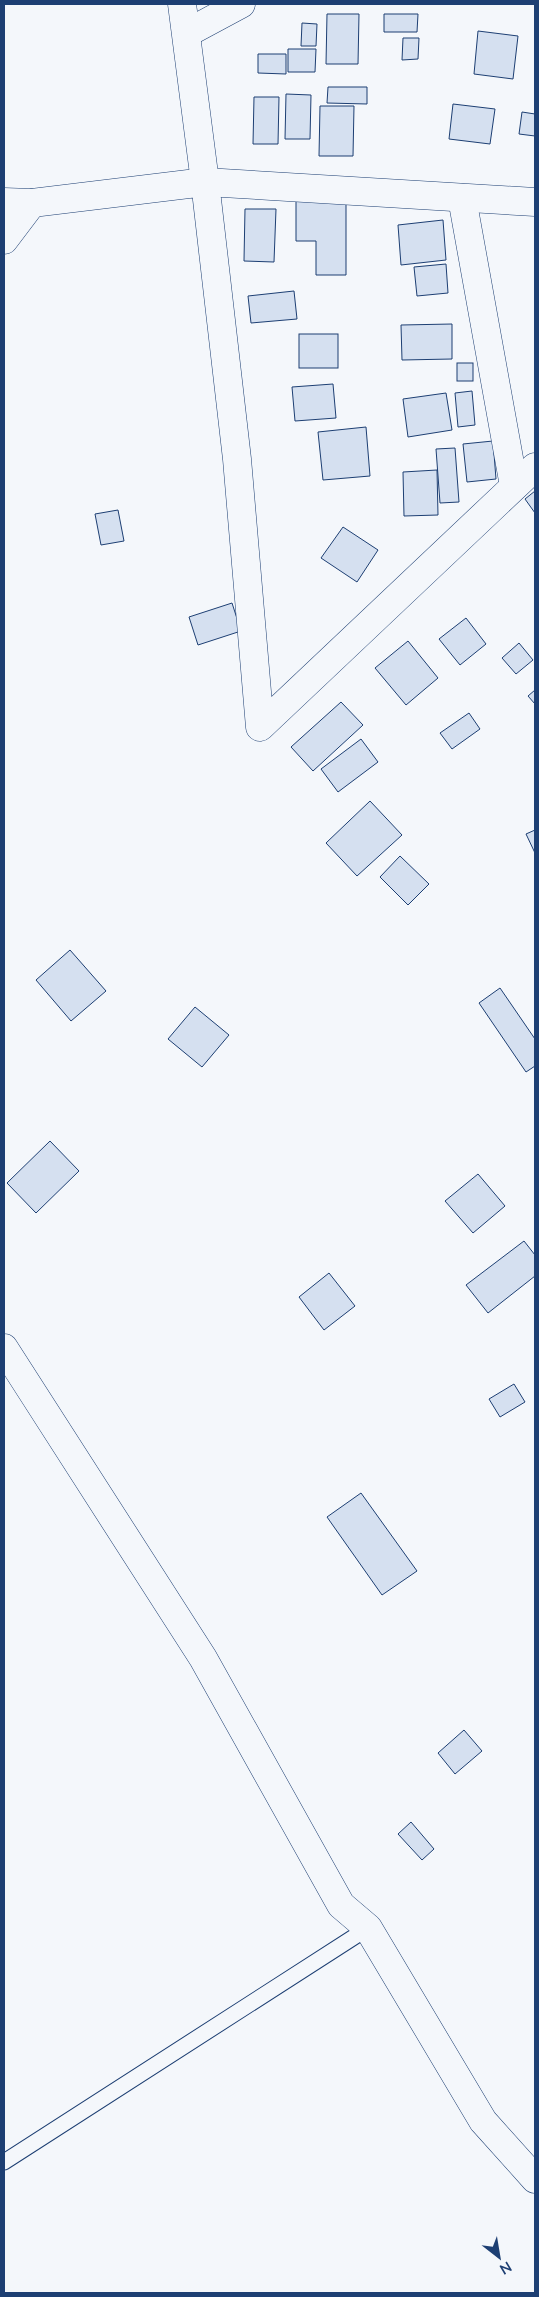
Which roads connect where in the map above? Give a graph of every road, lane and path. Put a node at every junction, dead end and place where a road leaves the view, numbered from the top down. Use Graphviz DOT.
graph roads {
  1 [pos="182,4"];
  2 [pos="242,4"];
  3 [pos="187,33"];
  4 [pos="205,182"];
  5 [pos="462,198"];
  6 [pos="4,202"];
  7 [pos="535,202"];
  8 [pos="32,203"];
  9 [pos="4,240"];
  10 [pos="535,467"];
  11 [pos="514,486"];
  12 [pos="4,1348"];
  13 [pos="368,1928"];
  14 [pos="4,2162"];
  15 [pos="535,2179"];
  1 -- 3 [label="street"];
  2 -- 3 [label="street"];
  3 -- 4 [label="street"];
  4 -- 5 [label="street"];
  4 -- 8 [label="street"];
  4 -- 11 [label="street"];
  5 -- 7 [label="street"];
  5 -- 11 [label="street"];
  6 -- 8 [label="street"];
  8 -- 9 [label="street"];
  10 -- 11 [label="street"];
  12 -- 13 [label="street"];
  13 -- 14 [label="lane"];
  13 -- 15 [label="street"];
}
